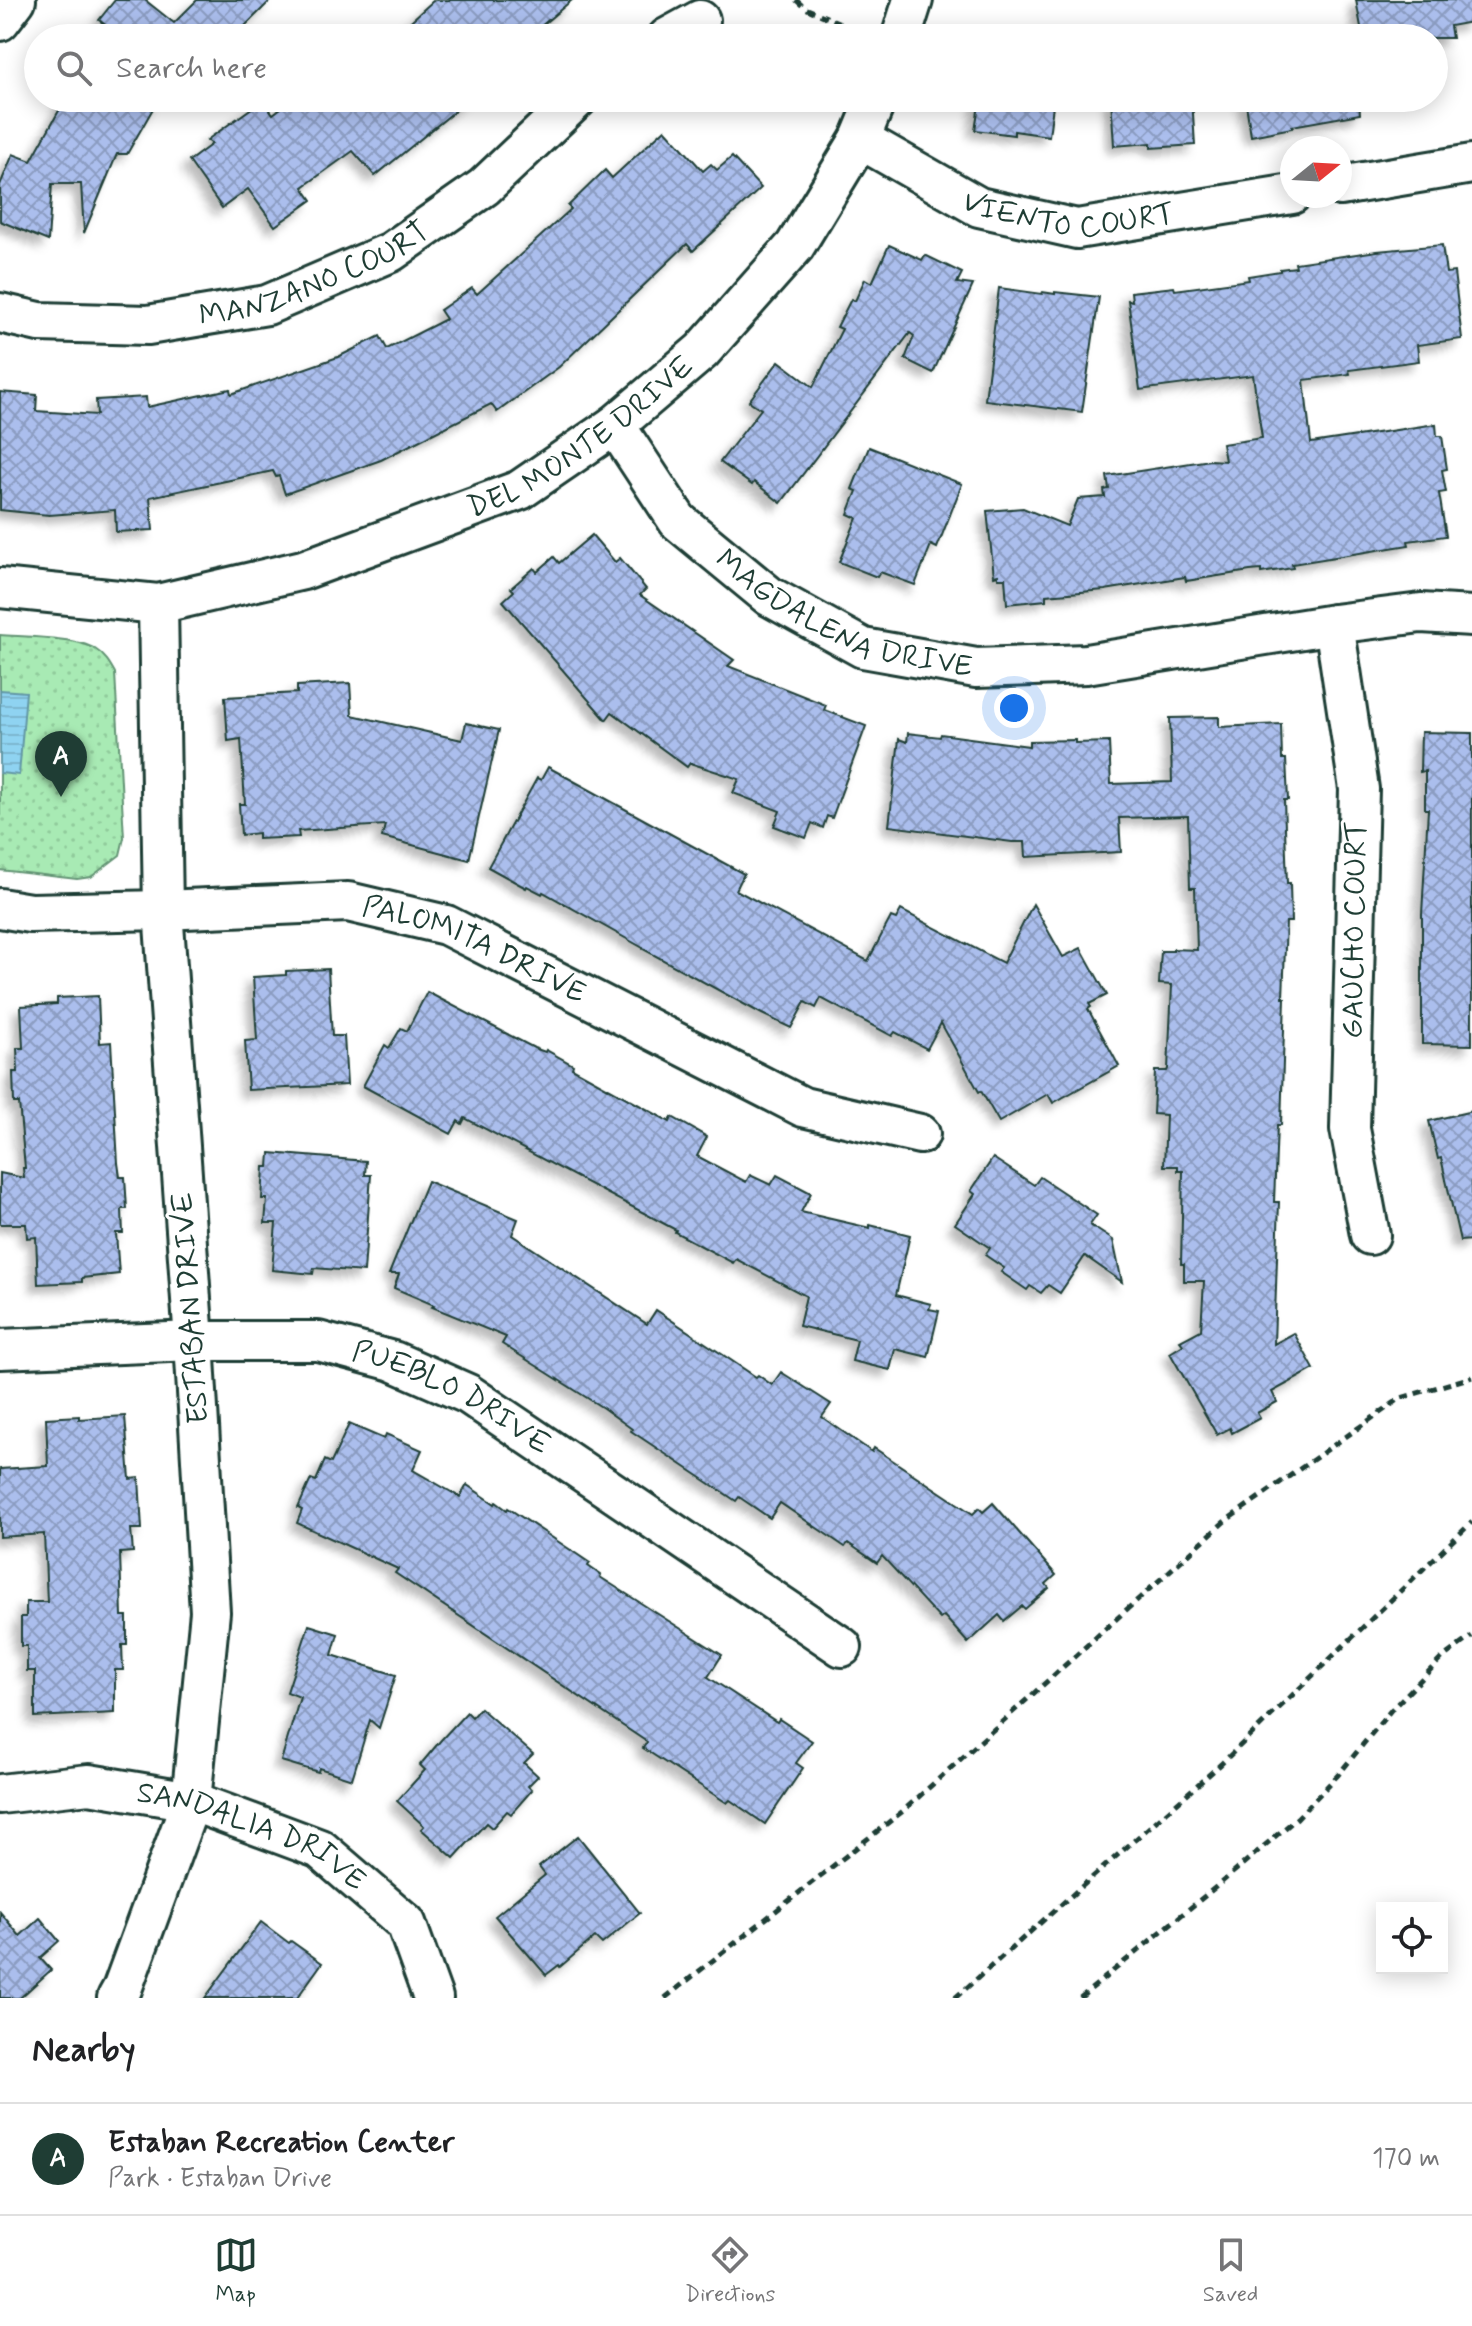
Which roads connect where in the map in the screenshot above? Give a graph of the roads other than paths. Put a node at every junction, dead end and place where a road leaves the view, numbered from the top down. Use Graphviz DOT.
graph roads {
  1 [pos="16,0"];
  2 [pos="913,0"];
  3 [pos="700,20"];
  4 [pos="0,21"];
  5 [pos="693,24"];
  6 [pos="905,24"];
  7 [pos="563,112"];
  8 [pos="871,112"];
  9 [pos="860,139"];
  10 [pos="1472,164"];
  11 [pos="1352,184"];
  12 [pos="1280,196"];
  13 [pos="0,313"];
  14 [pos="615,425"];
  15 [pos="0,588"];
  16 [pos="158,604"];
  17 [pos="1472,616"];
  18 [pos="1334,624"];
  19 [pos="0,908"];
  20 [pos="163,910"];
  21 [pos="920,1134"];
  22 [pos="1370,1235"];
  23 [pos="194,1341"];
  24 [pos="0,1349"];
  25 [pos="842,1647"];
  26 [pos="0,1794"];
  27 [pos="191,1801"];
  28 [pos="117,1998"];
  29 [pos="433,1998"];
  1 -- 4 [label="street"];
  2 -- 6 [label="street"];
  3 -- 5 [label="street"];
  7 -- 13 [label="street, MANZANO COURT"];
  8 -- 9 [label="street, DEL MONTE DRIVE"];
  9 -- 12 [label="street, VIENTO COURT"];
  9 -- 14 [label="street, DEL MONTE DRIVE"];
  10 -- 11 [label="street"];
  14 -- 16 [label="street, DEL MONTE DRIVE"];
  14 -- 18 [label="street, MAGDALENA DRIVE"];
  15 -- 16 [label="street, DEL MONTE DRIVE"];
  16 -- 20 [label="street, ESTABAN DRIVE"];
  17 -- 18 [label="street, MAGDALENA DRIVE"];
  18 -- 22 [label="street, GAUCHO COURT"];
  19 -- 20 [label="street, PALOMITA DRIVE"];
  20 -- 21 [label="street, PALOMITA DRIVE"];
  20 -- 23 [label="street, ESTABAN DRIVE"];
  23 -- 24 [label="street, PUEBLO DRIVE"];
  23 -- 25 [label="street, PUEBLO DRIVE"];
  23 -- 27 [label="street, ESTABAN DRIVE"];
  26 -- 27 [label="street, SANDALIA DRIVE"];
  27 -- 28 [label="street, ESTABAN DRIVE"];
  27 -- 29 [label="street, SANDALIA DRIVE"];
}
